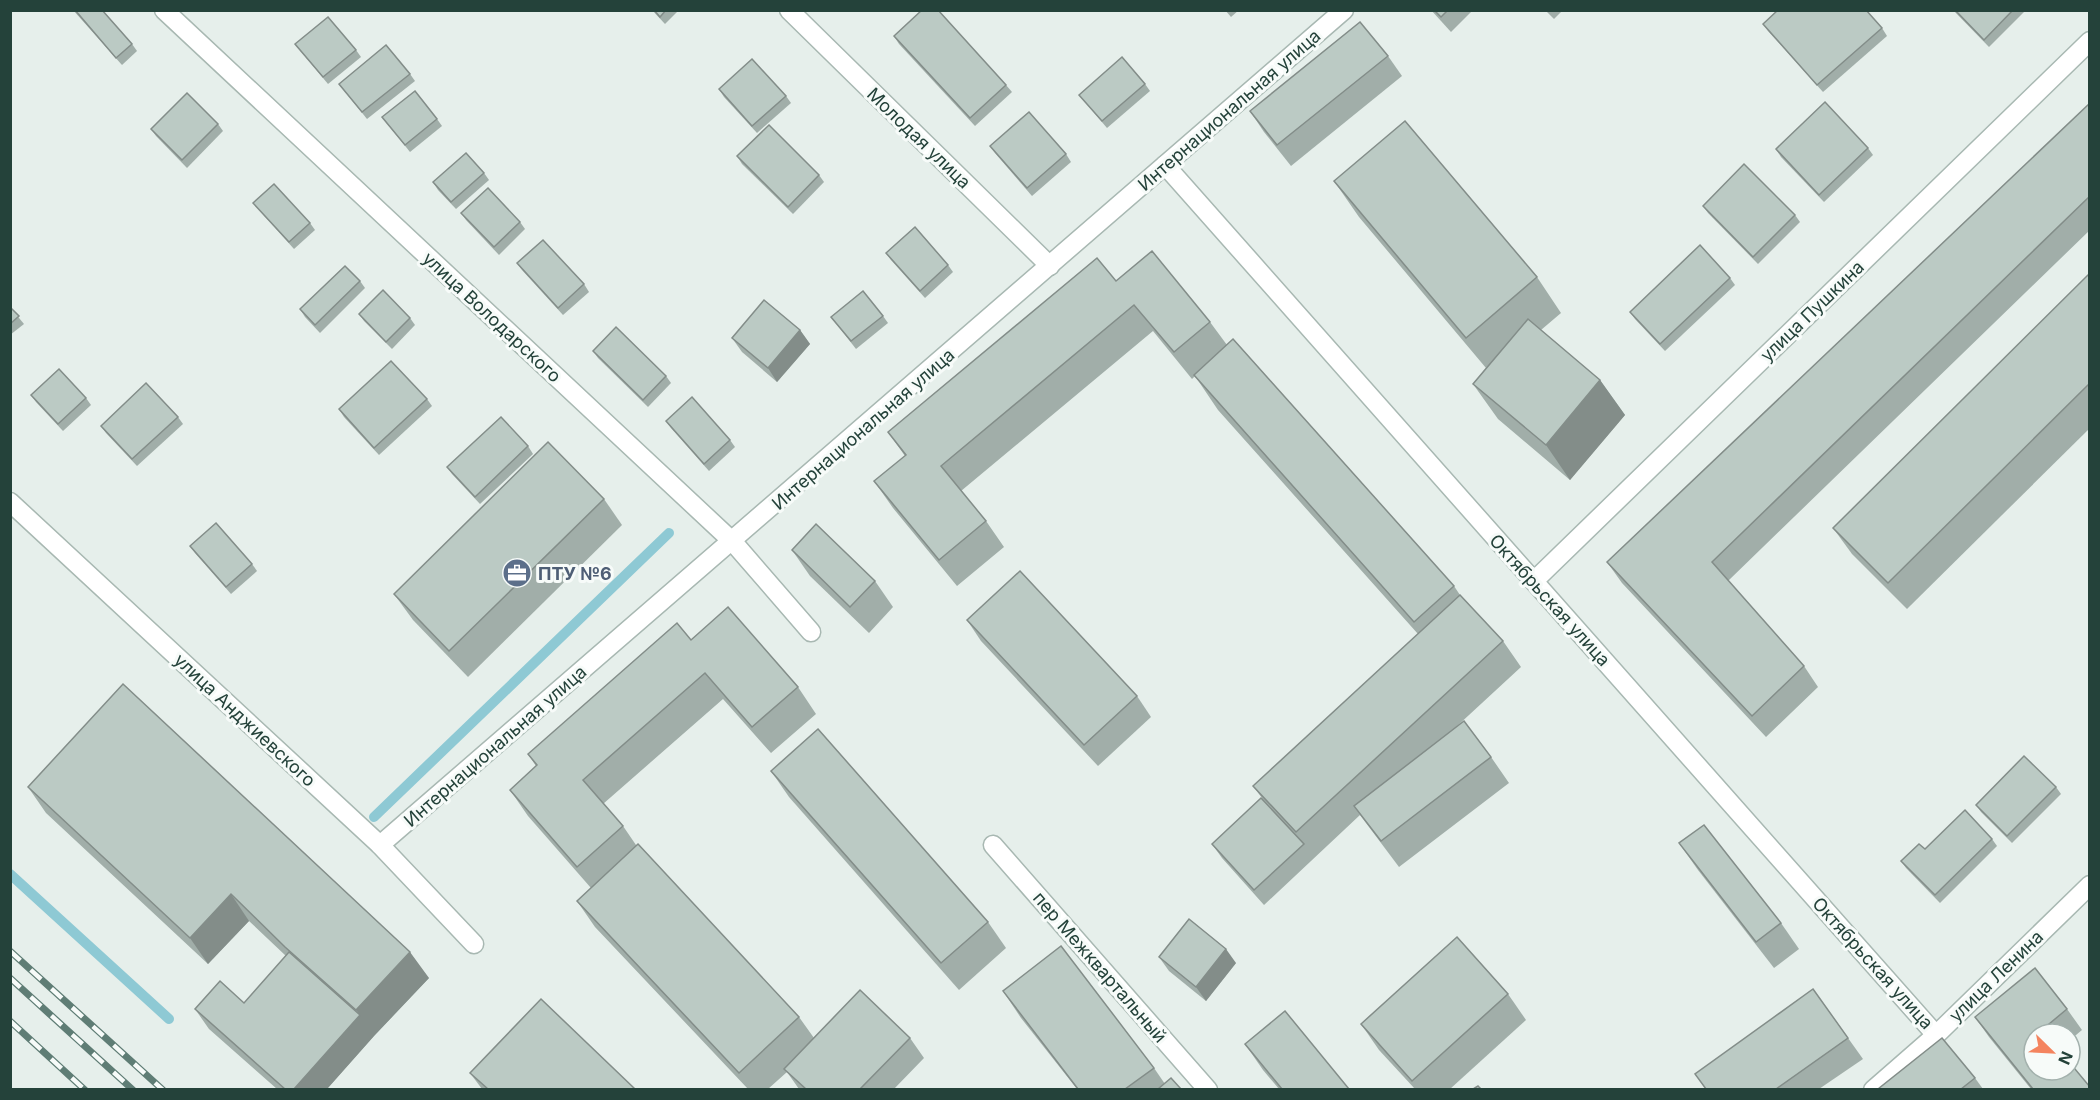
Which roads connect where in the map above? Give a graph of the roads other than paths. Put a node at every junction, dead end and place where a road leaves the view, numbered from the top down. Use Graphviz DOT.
graph roads {
  1 [pos="164,10"];
  2 [pos="789,10"];
  3 [pos="1344,10"];
  4 [pos="2090,41"];
  5 [pos="1165,165"];
  6 [pos="1050,266"];
  7 [pos="10,502"];
  8 [pos="733,542"];
  9 [pos="1534,581"];
  10 [pos="811,632"];
  11 [pos="993,844"];
  12 [pos="380,845"];
  13 [pos="2090,885"];
  14 [pos="474,944"];
  15 [pos="1936,1035"];
  16 [pos="1208,1089"];
  17 [pos="1873,1089"];
  1 -- 8 [label="street, улица Володарского"];
  2 -- 6 [label="street, Молодая улица"];
  3 -- 5 [label="street, Интернациональная улица"];
  4 -- 9 [label="street, улица Пушкина"];
  5 -- 6 [label="street, Интернациональная улица"];
  5 -- 9 [label="street, Октябрьская улица"];
  6 -- 8 [label="street, Интернациональная улица"];
  7 -- 12 [label="street, улица Анджиевского"];
  8 -- 10 [label="street, улица Володарского"];
  8 -- 12 [label="street, Интернациональная улица"];
  9 -- 15 [label="street, Октябрьская улица"];
  11 -- 16 [label="street, пер Межквартальный"];
  12 -- 14 [label="street, улица Анджиевского"];
  13 -- 15 [label="street, улица Ленина"];
  15 -- 17 [label="street, улица Ленина"];
}
